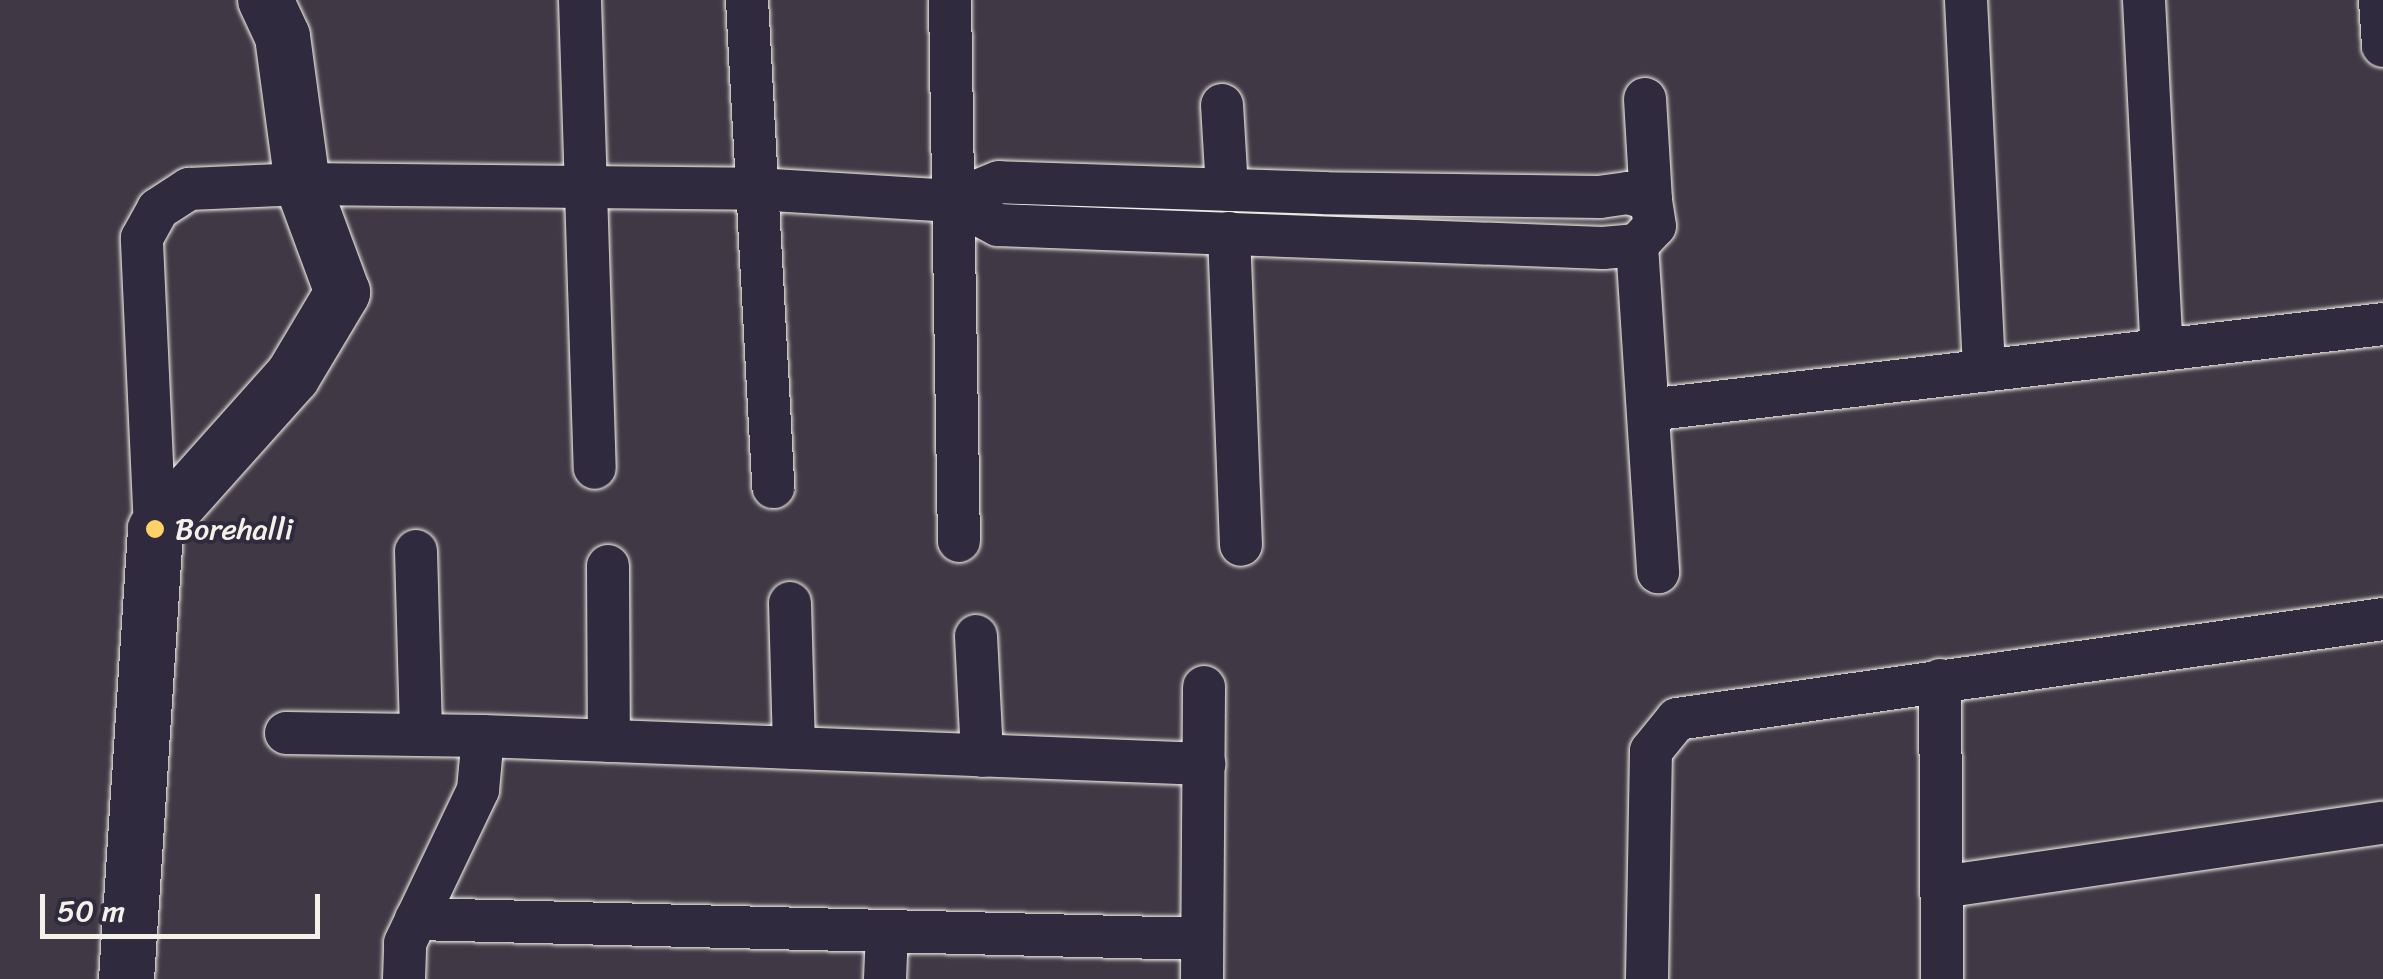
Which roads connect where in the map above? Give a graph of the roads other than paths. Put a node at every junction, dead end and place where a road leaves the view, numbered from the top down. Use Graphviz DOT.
graph roads {
  1 [pos="265,0"];
  2 [pos="580,0"];
  3 [pos="747,0"];
  4 [pos="1966,0"];
  5 [pos="2144,0"];
  6 [pos="2380,0"];
  7 [pos="950,1"];
  8 [pos="2383,46"];
  9 [pos="1645,98"];
  10 [pos="1222,106"];
  11 [pos="302,184"];
  12 [pos="582,187"];
  13 [pos="756,190"];
  14 [pos="1227,190"];
  15 [pos="1651,200"];
  16 [pos="953,201"];
  17 [pos="1229,232"];
  18 [pos="1638,245"];
  19 [pos="2383,324"];
  20 [pos="2162,350"];
  21 [pos="1984,371"];
  22 [pos="1648,410"];
  23 [pos="595,468"];
  24 [pos="773,487"];
  25 [pos="155,529"];
  26 [pos="959,542"];
  27 [pos="1241,545"];
  28 [pos="416,551"];
  29 [pos="608,566"];
  30 [pos="1658,572"];
  31 [pos="790,602"];
  32 [pos="2383,618"];
  33 [pos="976,636"];
  34 [pos="1940,680"];
  35 [pos="1204,687"];
  36 [pos="286,734"];
  37 [pos="420,735"];
  38 [pos="483,736"];
  39 [pos="609,741"];
  40 [pos="794,748"];
  41 [pos="982,756"];
  42 [pos="1204,764"];
  43 [pos="2383,823"];
  44 [pos="1942,887"];
  45 [pos="416,919"];
  46 [pos="886,931"];
  47 [pos="1202,959"];
  48 [pos="126,979"];
  49 [pos="404,979"];
  50 [pos="885,979"];
  51 [pos="1647,979"];
  52 [pos="1942,979"];
  1 -- 11 [label="main road"];
  2 -- 12 [label="street"];
  3 -- 13 [label="street"];
  4 -- 21 [label="street"];
  5 -- 20 [label="street"];
  6 -- 8 [label="street"];
  7 -- 16 [label="street"];
  9 -- 15 [label="street"];
  10 -- 14 [label="street"];
  11 -- 12 [label="street"];
  11 -- 25 [label="main road"];
  11 -- 25 [label="street"];
  12 -- 13 [label="street"];
  12 -- 23 [label="street"];
  13 -- 16 [label="street"];
  13 -- 24 [label="street"];
  14 -- 15 [label="street"];
  14 -- 16 [label="street"];
  15 -- 18 [label="street"];
  16 -- 17 [label="street"];
  16 -- 26 [label="street"];
  17 -- 18 [label="street"];
  17 -- 27 [label="street"];
  18 -- 22 [label="street"];
  19 -- 20 [label="street"];
  20 -- 21 [label="street"];
  21 -- 22 [label="street"];
  22 -- 30 [label="street"];
  25 -- 48 [label="main road"];
  28 -- 37 [label="street"];
  29 -- 39 [label="street"];
  31 -- 40 [label="street"];
  32 -- 34 [label="street"];
  33 -- 41 [label="street"];
  34 -- 44 [label="street"];
  34 -- 51 [label="street"];
  35 -- 42 [label="street"];
  36 -- 37 [label="street"];
  37 -- 38 [label="street"];
  38 -- 39 [label="street"];
  38 -- 45 [label="street"];
  39 -- 40 [label="street"];
  40 -- 41 [label="street"];
  41 -- 42 [label="street"];
  42 -- 47 [label="street"];
  43 -- 44 [label="street"];
  44 -- 52 [label="street"];
  45 -- 46 [label="street"];
  45 -- 49 [label="street"];
  46 -- 47 [label="street"];
  46 -- 50 [label="street"];
}
